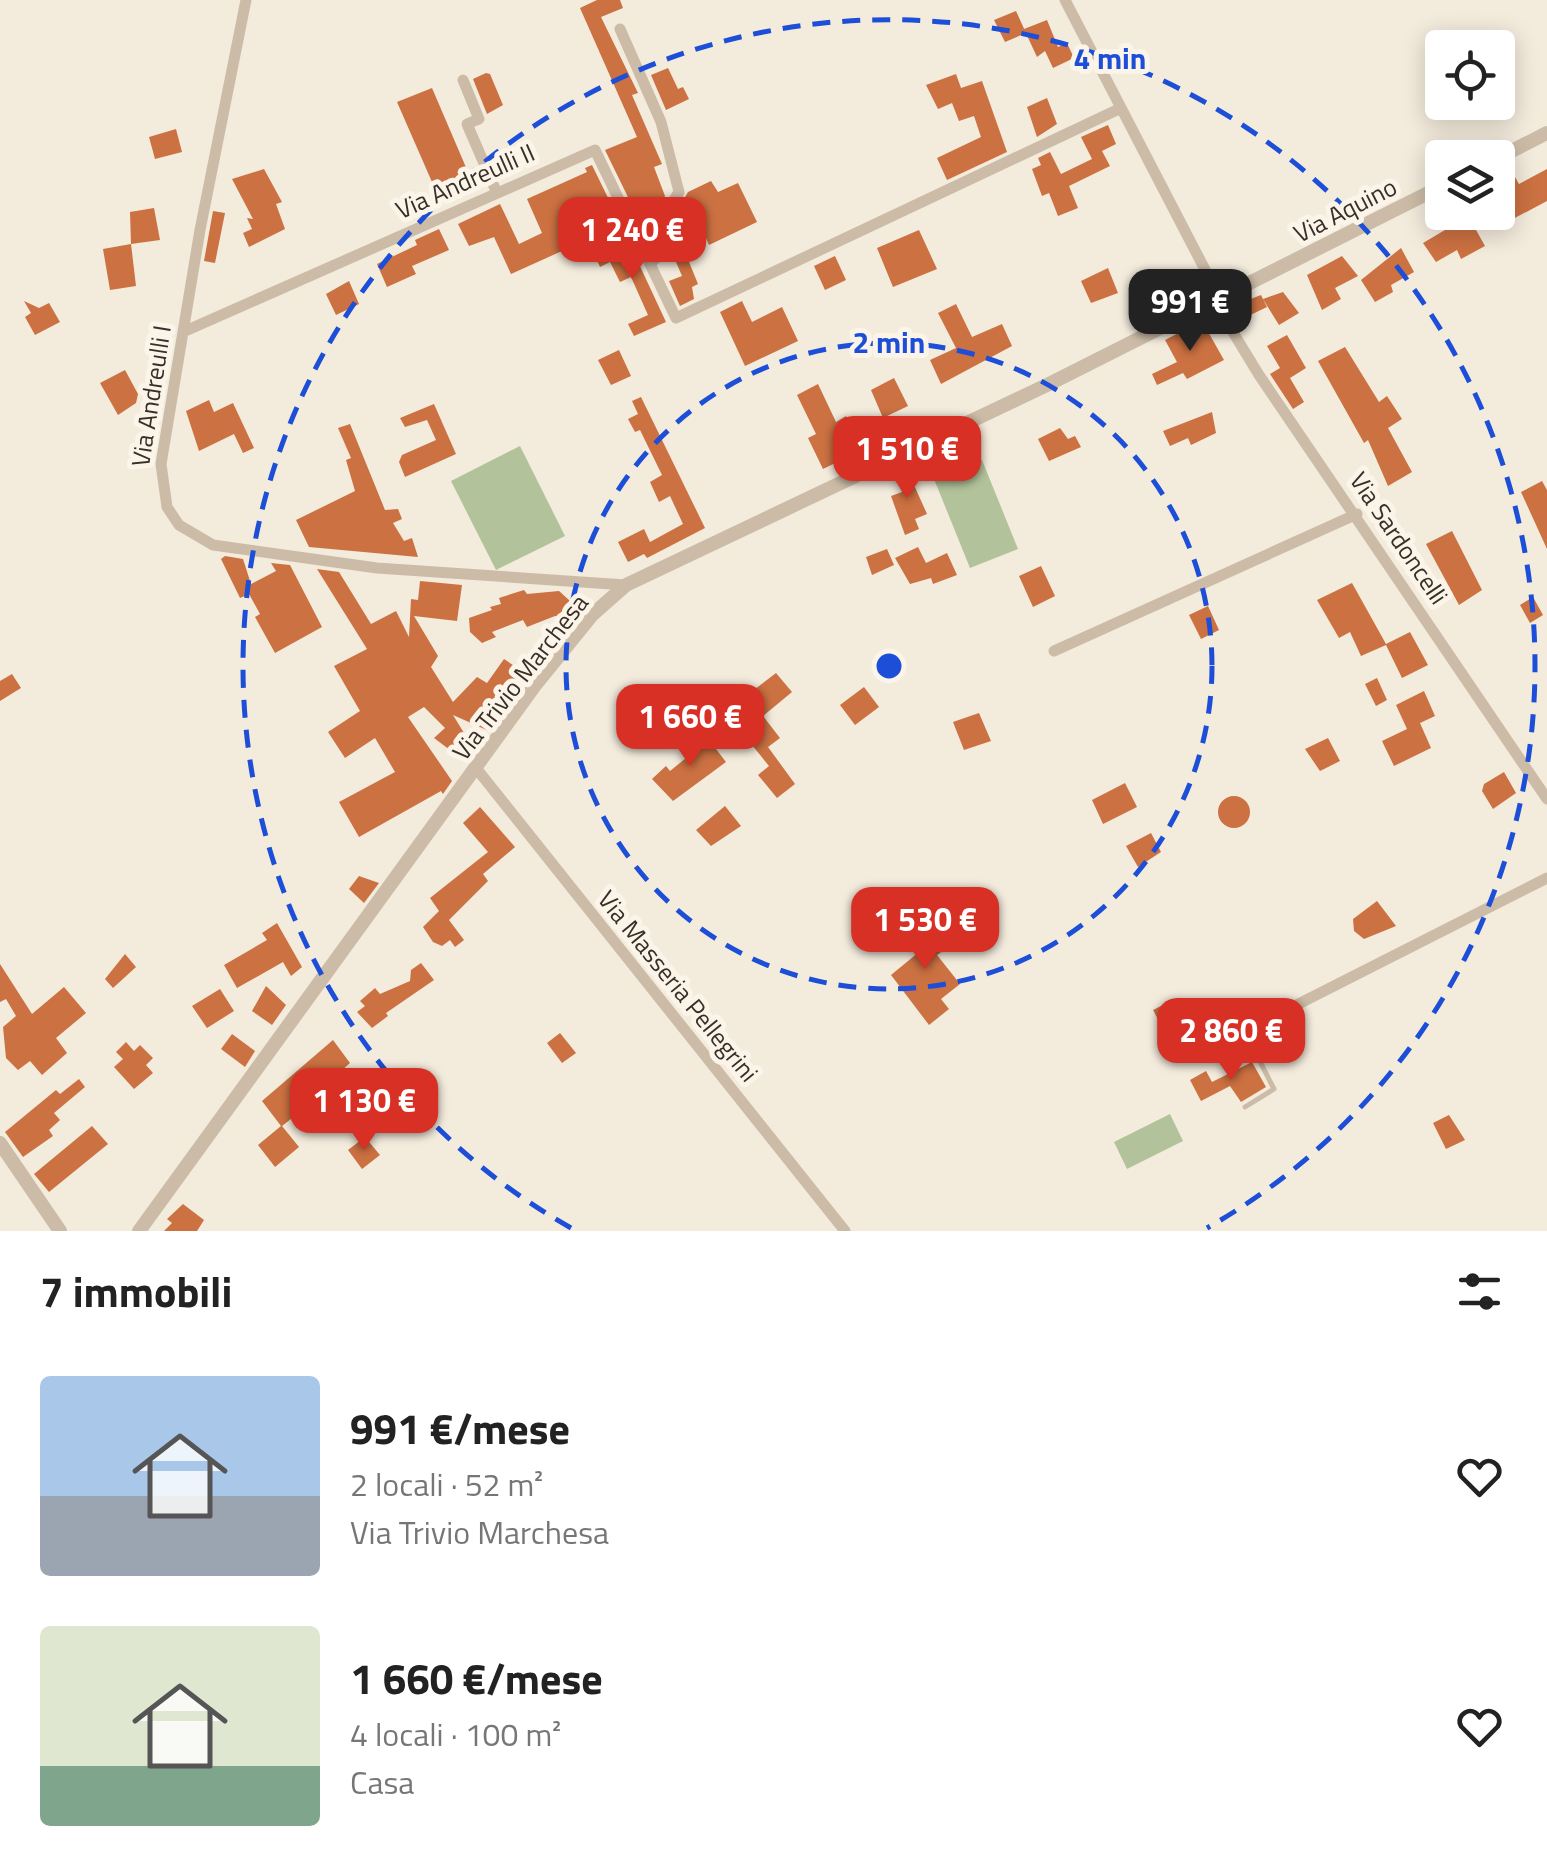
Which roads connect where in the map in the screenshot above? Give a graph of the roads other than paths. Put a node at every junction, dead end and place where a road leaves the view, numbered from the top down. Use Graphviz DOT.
graph roads {
  1 [pos="246,0"];
  2 [pos="1065,0"];
  3 [pos="620,29"];
  4 [pos="462,80"];
  5 [pos="1119,109"];
  6 [pos="1547,132"];
  7 [pos="1515,149"];
  8 [pos="496,191"];
  9 [pos="1425,195"];
  10 [pos="650,264"];
  11 [pos="1214,301"];
  12 [pos="183,332"];
  13 [pos="1357,514"];
  14 [pos="626,585"];
  15 [pos="1054,651"];
  16 [pos="476,768"];
  17 [pos="1547,799"];
  18 [pos="1547,878"];
  19 [pos="1245,1031"];
  20 [pos="1245,1107"];
  21 [pos="0,1143"];
  22 [pos="60,1231"];
  23 [pos="139,1231"];
  24 [pos="846,1231"];
  1 -- 12 [label="street, Via Andreulli I"];
  2 -- 5 [label="street, Via Sardoncelli"];
  3 -- 10 [label="street"];
  4 -- 8 [label="street"];
  5 -- 10 [label="street, Via Andreulli II"];
  5 -- 11 [label="street, Via Sardoncelli"];
  6 -- 7 [label="street"];
  8 -- 10 [label="street, Via Andreulli II"];
  8 -- 12 [label="street, Via Andreulli II"];
  9 -- 11 [label="street, Via Aquino"];
  11 -- 13 [label="street, Via Sardoncelli"];
  11 -- 14 [label="street, Via Trivio Marchesa"];
  12 -- 14 [label="street, Via Andreulli I"];
  13 -- 15 [label="street"];
  13 -- 17 [label="street, Via Sardoncelli"];
  14 -- 16 [label="street, Via Trivio Marchesa"];
  16 -- 23 [label="street, Via Trivio Marchesa"];
  16 -- 24 [label="street, Via Masseria Pellegrini"];
  18 -- 19 [label="street"];
  19 -- 20 [label="lane"];
  21 -- 22 [label="street"];
}
